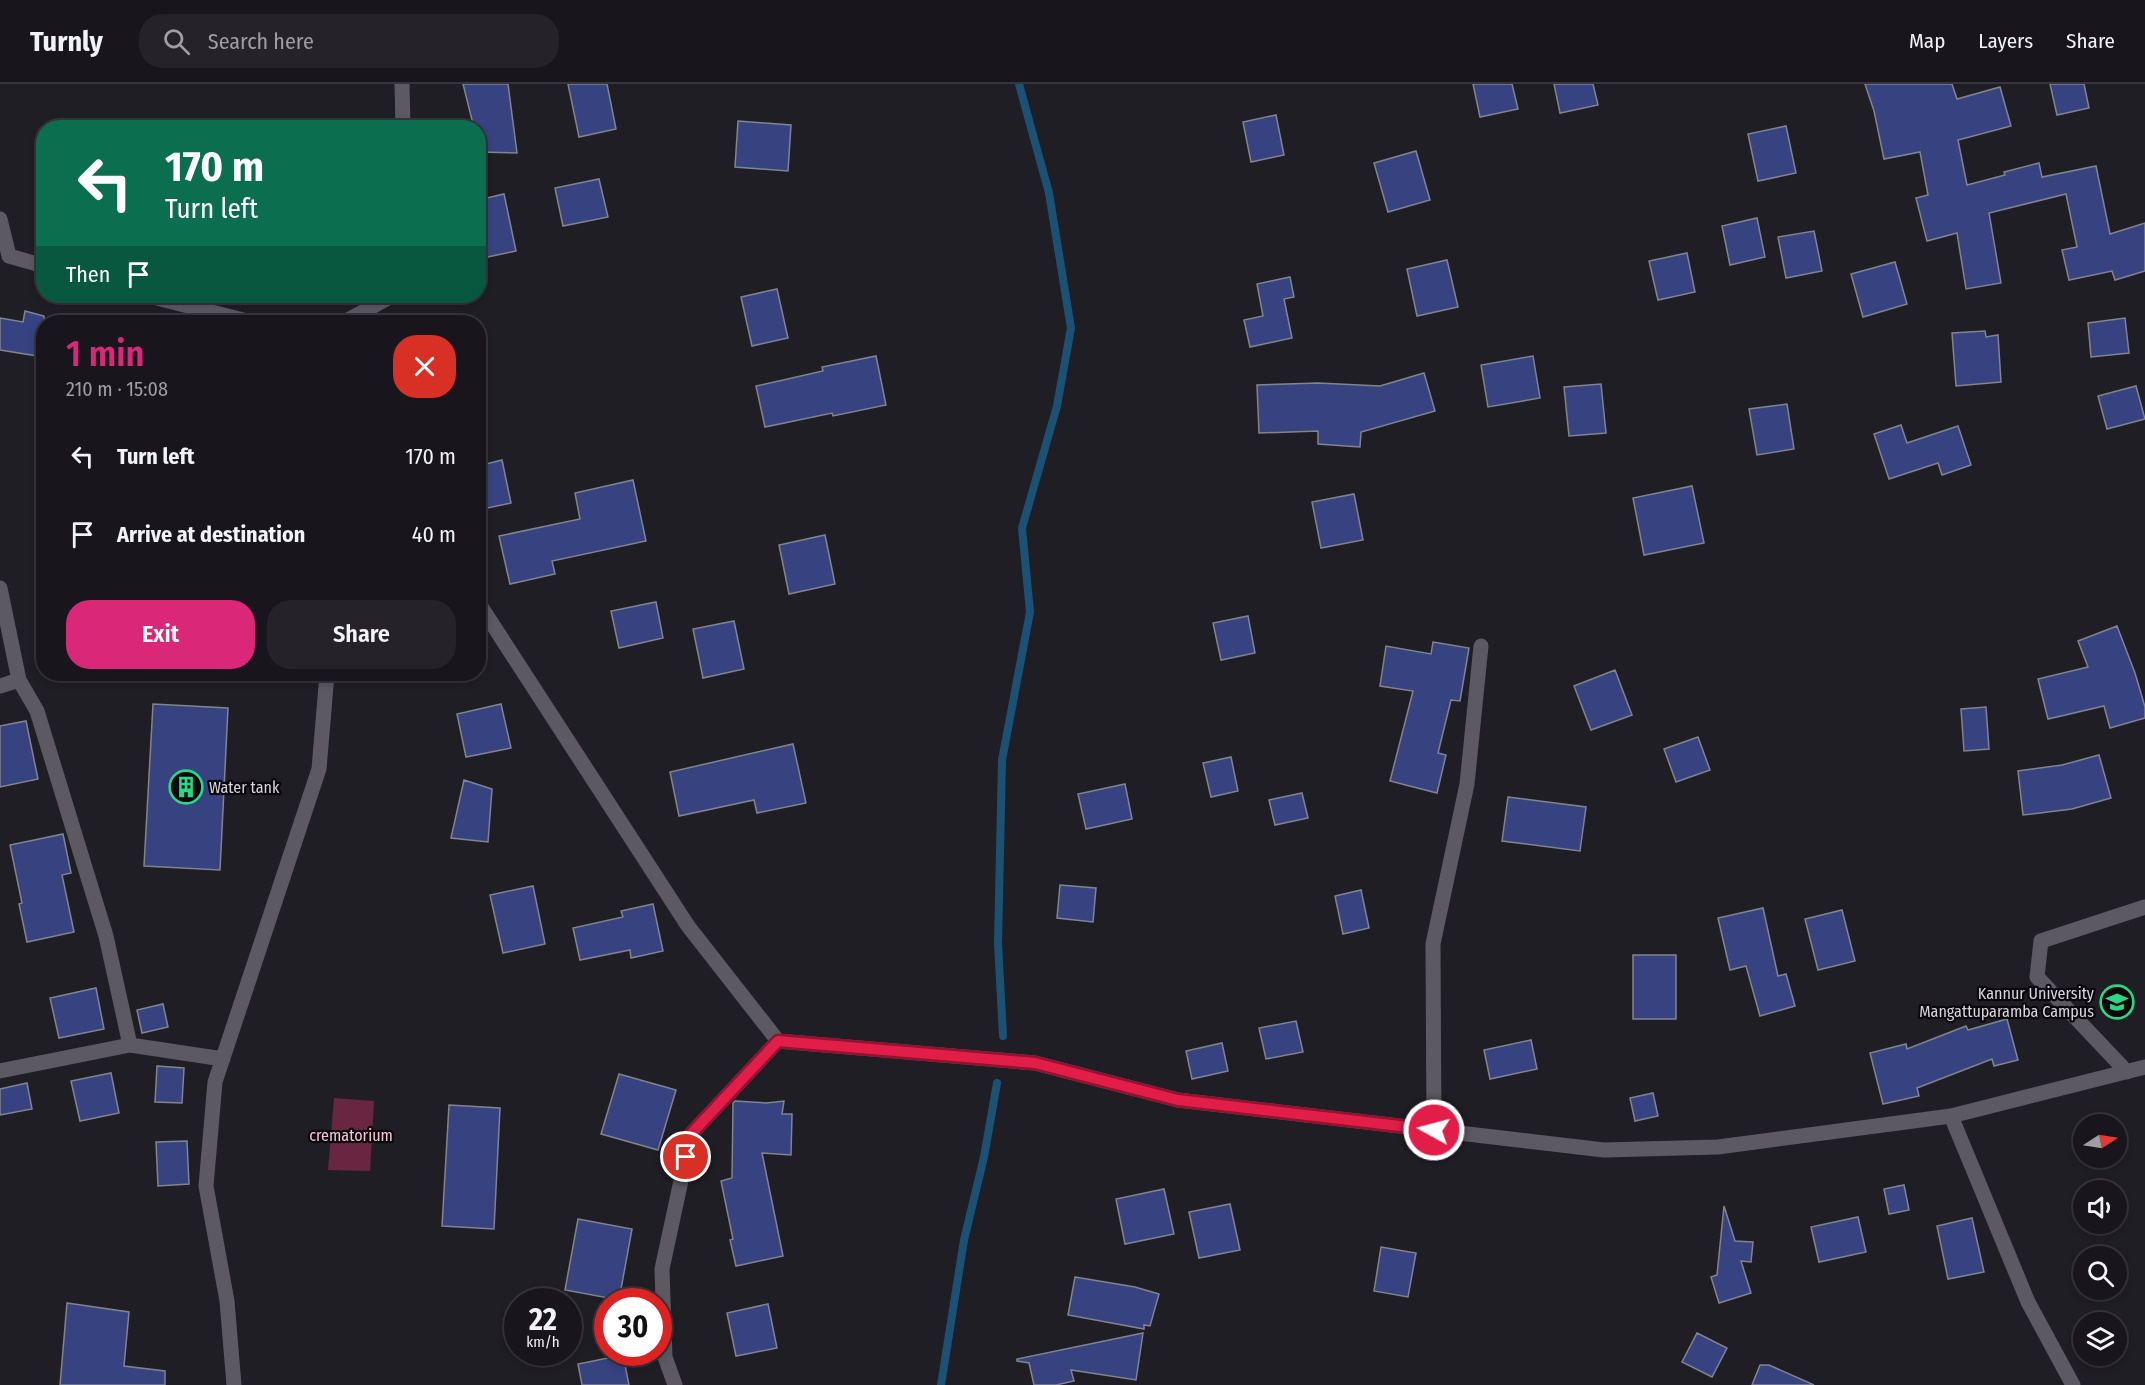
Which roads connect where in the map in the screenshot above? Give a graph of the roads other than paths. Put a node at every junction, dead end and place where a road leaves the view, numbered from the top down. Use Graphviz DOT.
graph roads {
  1 [pos="402,84"];
  2 [pos="404,120"];
  3 [pos="0,219"];
  4 [pos="4,255"];
  5 [pos="36,264"];
  6 [pos="176,303"];
  7 [pos="379,303"];
  8 [pos="224,315"];
  9 [pos="357,315"];
  10 [pos="0,588"];
  11 [pos="486,614"];
  12 [pos="1481,646"];
  13 [pos="20,680"];
  14 [pos="326,681"];
  15 [pos="0,686"];
  16 [pos="2145,907"];
  17 [pos="778,1041"];
  18 [pos="129,1045"];
  19 [pos="223,1059"];
  20 [pos="2145,1067"];
  21 [pos="0,1071"];
  22 [pos="2127,1071"];
  23 [pos="1951,1116"];
  24 [pos="1434,1130"];
  25 [pos="234,1385"];
  26 [pos="675,1385"];
  27 [pos="2073,1385"];
  1 -- 2 [label="street"];
  3 -- 4 [label="street"];
  4 -- 5 [label="street"];
  6 -- 8 [label="street"];
  7 -- 9 [label="street"];
  10 -- 13 [label="street"];
  11 -- 17 [label="street"];
  12 -- 24 [label="street"];
  13 -- 15 [label="street"];
  13 -- 18 [label="street"];
  14 -- 19 [label="street"];
  16 -- 22 [label="street"];
  17 -- 24 [label="street"];
  17 -- 26 [label="street"];
  18 -- 19 [label="street"];
  18 -- 21 [label="street"];
  19 -- 25 [label="street"];
  20 -- 22 [label="street"];
  22 -- 23 [label="street"];
  23 -- 24 [label="street"];
  23 -- 27 [label="street"];
}
